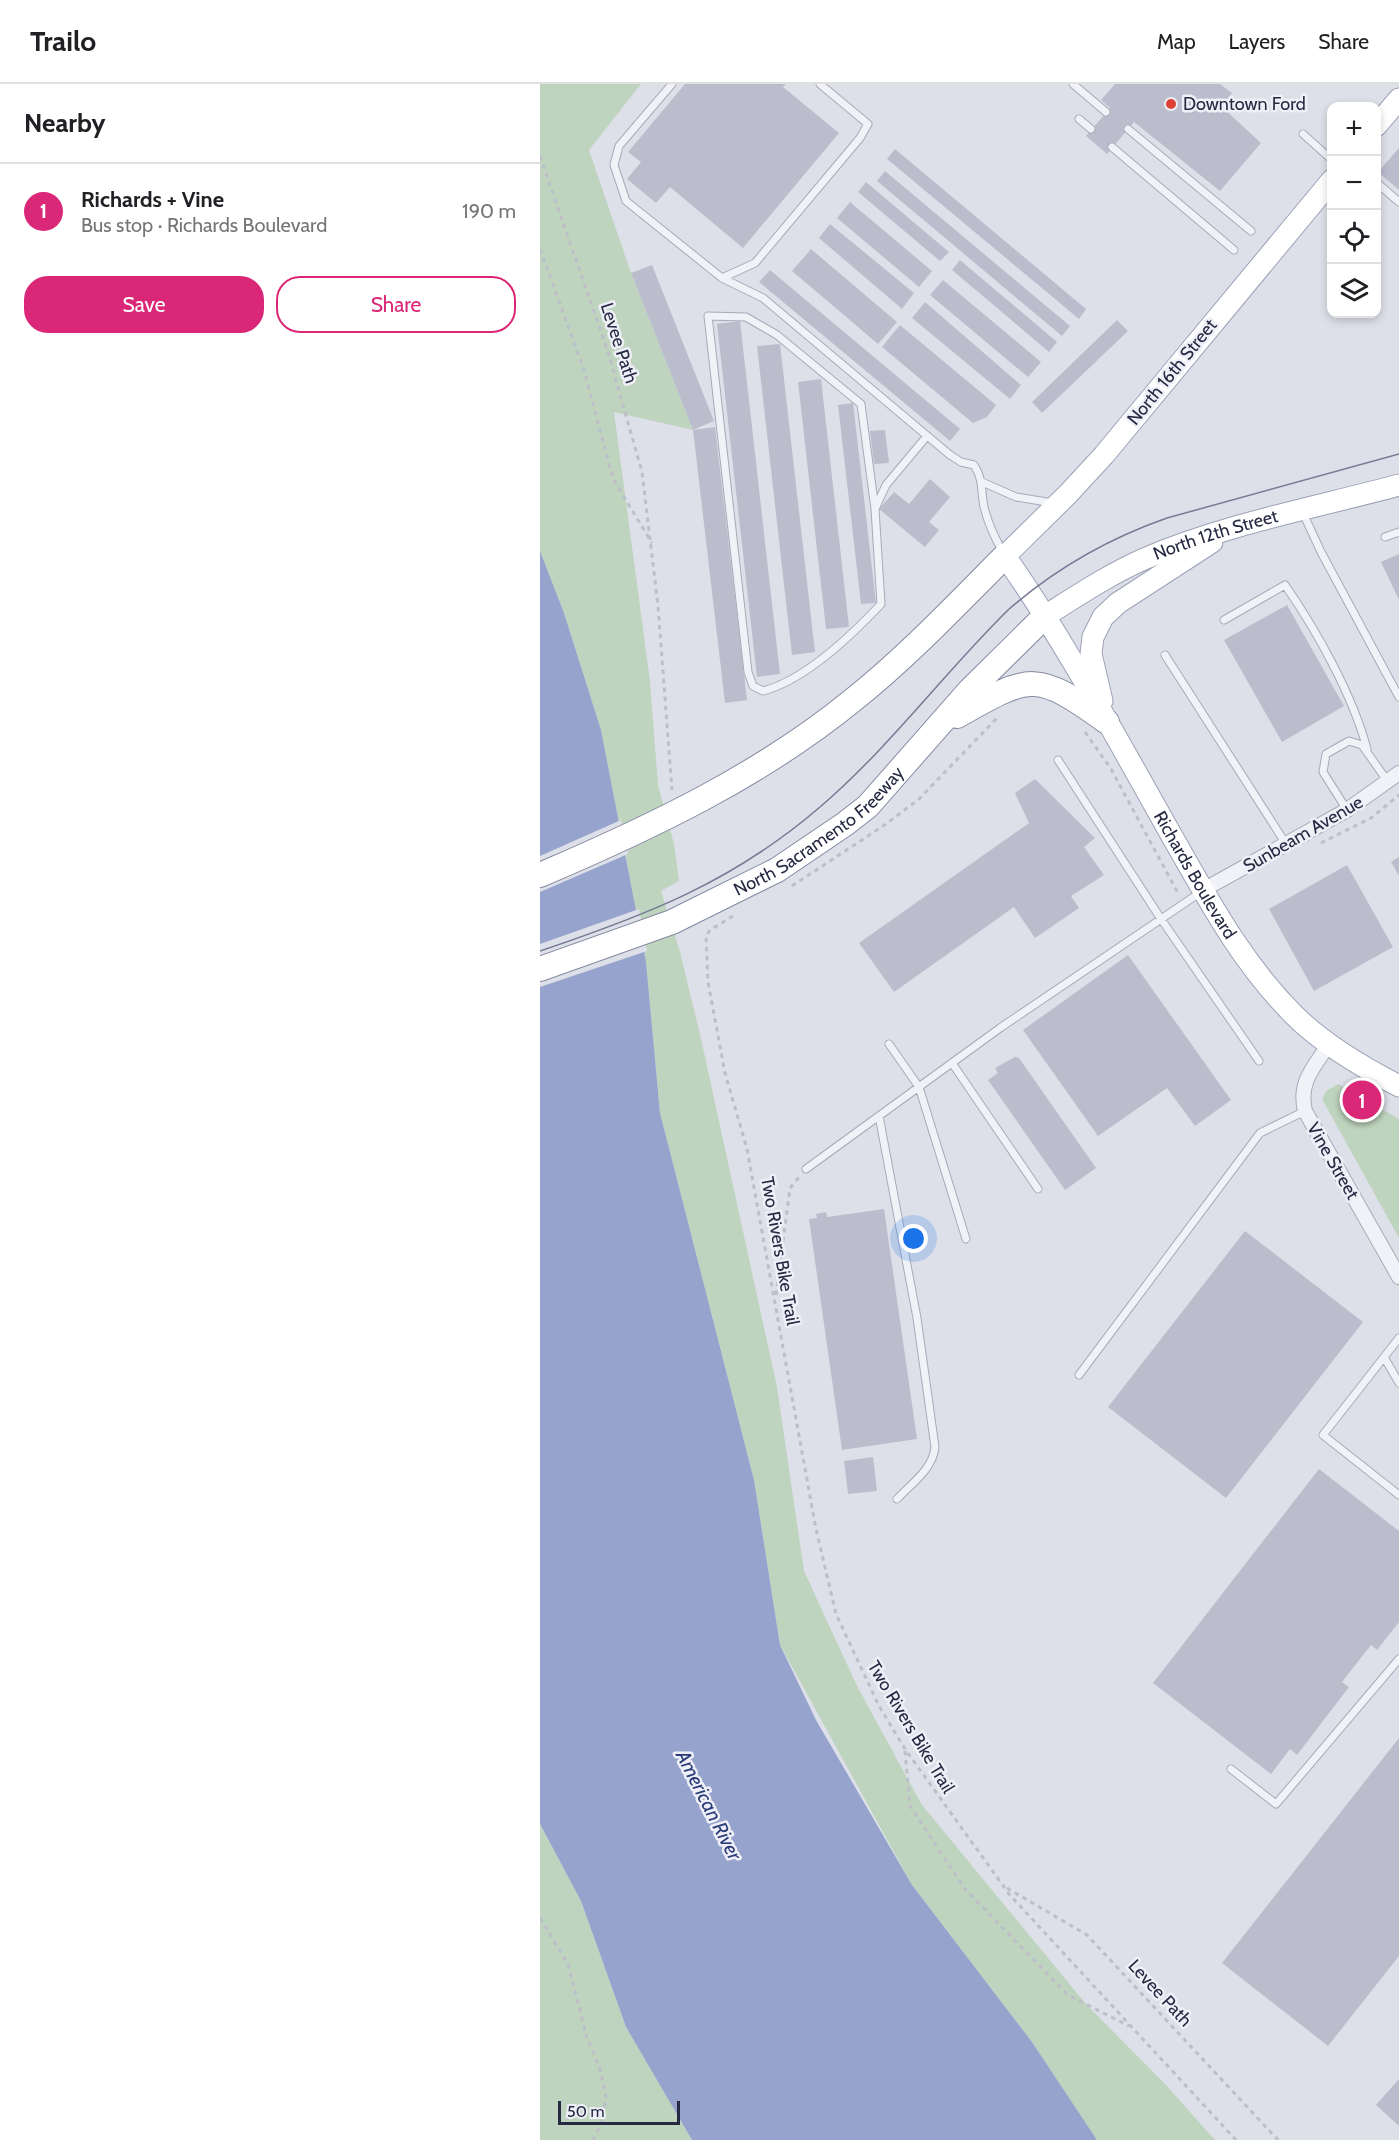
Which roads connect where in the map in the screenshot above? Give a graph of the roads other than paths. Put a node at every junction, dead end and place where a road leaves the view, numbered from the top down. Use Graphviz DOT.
graph roads {
  1 [pos="672,84"];
  2 [pos="820,84"];
  3 [pos="1073,84"];
  4 [pos="1399,99"];
  5 [pos="1106,112"];
  6 [pos="1079,119"];
  7 [pos="1381,121"];
  8 [pos="1091,129"];
  9 [pos="1128,129"];
  10 [pos="1303,134"];
  11 [pos="1112,147"];
  12 [pos="1328,156"];
  13 [pos="1381,185"];
  14 [pos="1327,186"];
  15 [pos="1399,201"];
  16 [pos="1251,231"];
  17 [pos="1234,250"];
  18 [pos="722,278"];
  19 [pos="927,436"];
  20 [pos="981,482"];
  21 [pos="1399,485"];
  22 [pos="1058,504"];
  23 [pos="875,508"];
  24 [pos="1302,510"];
  25 [pos="1233,528"];
  26 [pos="1399,532"];
  27 [pos="1385,537"];
  28 [pos="1005,556"];
  29 [pos="1045,616"];
  30 [pos="1224,620"];
  31 [pos="1165,655"];
  32 [pos="1399,697"];
  33 [pos="1107,722"];
  34 [pos="939,726"];
  35 [pos="1367,749"];
  36 [pos="1058,760"];
  37 [pos="1394,778"];
  38 [pos="1347,810"];
  39 [pos="1287,844"];
  40 [pos="540,874"];
  41 [pos="1203,890"];
  42 [pos="1161,919"];
  43 [pos="540,969"];
  44 [pos="889,1044"];
  45 [pos="1329,1044"];
  46 [pos="1259,1060"];
  47 [pos="952,1063"];
  48 [pos="1399,1086"];
  49 [pos="919,1087"];
  50 [pos="1305,1111"];
  51 [pos="879,1116"];
  52 [pos="806,1169"];
  53 [pos="1038,1189"];
  54 [pos="966,1239"];
  55 [pos="1399,1277"];
  56 [pos="1399,1338"];
  57 [pos="1384,1357"];
  58 [pos="1079,1375"];
  59 [pos="1399,1383"];
  60 [pos="1399,1495"];
  61 [pos="897,1499"];
  62 [pos="1399,1659"];
  63 [pos="1231,1769"];
  1 -- 18 [label="lane"];
  2 -- 18 [label="lane"];
  3 -- 5 [label="lane"];
  4 -- 7 [label="main road"];
  6 -- 8 [label="lane"];
  9 -- 16 [label="lane"];
  10 -- 12 [label="lane"];
  11 -- 17 [label="lane"];
  13 -- 15 [label="lane"];
  14 -- 22 [label="main road, North 16th Street"];
  18 -- 19 [label="lane"];
  19 -- 20 [label="lane"];
  19 -- 23 [label="lane"];
  20 -- 22 [label="lane"];
  20 -- 28 [label="lane"];
  21 -- 24 [label="main road, North 12th Street"];
  22 -- 28 [label="main road, North 16th Street"];
  23 -- 23 [label="lane"];
  24 -- 25 [label="main road, North 12th Street"];
  24 -- 32 [label="lane"];
  25 -- 29 [label="main road, North 12th Street"];
  25 -- 33 [label="main road"];
  26 -- 27 [label="lane"];
  28 -- 29 [label="main road, Richards Boulevard"];
  28 -- 40 [label="highway"];
  29 -- 33 [label="main road, Richards Boulevard"];
  29 -- 34 [label="highway, North Sacramento Freeway"];
  30 -- 35 [label="lane"];
  31 -- 39 [label="lane"];
  33 -- 34 [label="highway"];
  33 -- 41 [label="main road, Richards Boulevard"];
  34 -- 43 [label="highway, North Sacramento Freeway"];
  35 -- 37 [label="lane"];
  35 -- 38 [label="lane"];
  36 -- 42 [label="lane"];
  37 -- 38 [label="street, Sunbeam Avenue"];
  38 -- 39 [label="street, Sunbeam Avenue"];
  39 -- 41 [label="street, Sunbeam Avenue"];
  41 -- 42 [label="lane"];
  41 -- 45 [label="main road, Richards Boulevard"];
  42 -- 46 [label="lane"];
  42 -- 47 [label="lane"];
  44 -- 49 [label="lane"];
  45 -- 48 [label="main road, Richards Boulevard"];
  45 -- 50 [label="street, Vine Street"];
  47 -- 49 [label="lane"];
  47 -- 53 [label="lane"];
  49 -- 51 [label="lane"];
  49 -- 54 [label="lane"];
  50 -- 55 [label="street, Vine Street"];
  50 -- 58 [label="lane"];
  51 -- 52 [label="lane"];
  51 -- 61 [label="lane"];
  56 -- 57 [label="lane"];
  57 -- 59 [label="lane"];
  57 -- 60 [label="lane"];
  62 -- 63 [label="lane"];
}
